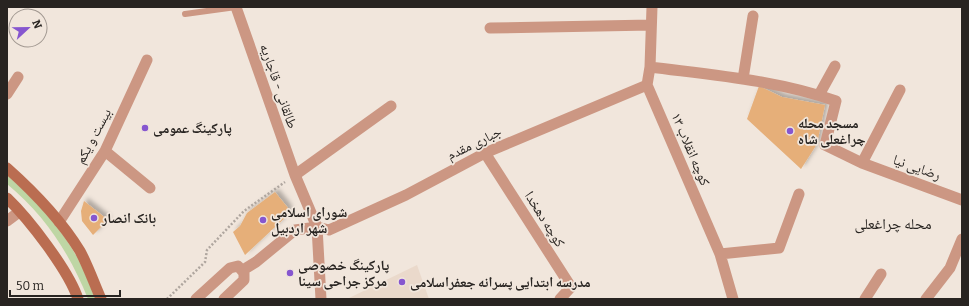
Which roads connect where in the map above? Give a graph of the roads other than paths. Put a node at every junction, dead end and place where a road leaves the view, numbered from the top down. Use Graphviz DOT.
graph roads {
  1 [pos="236,7"];
  2 [pos="652,7"];
  3 [pos="185,14"];
  4 [pos="753,16"];
  5 [pos="651,25"];
  6 [pos="490,28"];
  7 [pos="147,60"];
  8 [pos="835,66"];
  9 [pos="650,68"];
  10 [pos="18,77"];
  11 [pos="743,79"];
  12 [pos="647,86"];
  13 [pos="900,90"];
  14 [pos="7,94"];
  15 [pos="819,95"];
  16 [pos="391,106"];
  17 [pos="106,151"];
  18 [pos="485,153"];
  19 [pos="862,163"];
  20 [pos="7,168"];
  21 [pos="294,175"];
  22 [pos="150,188"];
  23 [pos="799,194"];
  24 [pos="7,198"];
  25 [pos="962,200"];
  26 [pos="19,212"];
  27 [pos="7,221"];
  28 [pos="59,222"];
  29 [pos="317,227"];
  30 [pos="962,239"];
  31 [pos="720,254"];
  32 [pos="243,270"];
  33 [pos="881,274"];
  34 [pos="78,299"];
  35 [pos="101,299"];
  36 [pos="196,299"];
  37 [pos="224,299"];
  38 [pos="320,299"];
  39 [pos="560,299"];
  40 [pos="733,299"];
  41 [pos="865,299"];
  42 [pos="926,299"];
  1 -- 3 [label="lane"];
  1 -- 21 [label="street, طالقانی - قاجاریه"];
  2 -- 5 [label="street"];
  4 -- 11 [label="street"];
  5 -- 6 [label="street"];
  5 -- 9 [label="street"];
  7 -- 17 [label="street, بیست و یکم"];
  8 -- 15 [label="street"];
  9 -- 11 [label="street, رضایی نیا"];
  9 -- 12 [label="street"];
  10 -- 14 [label="street"];
  11 -- 15 [label="street, رضایی نیا"];
  12 -- 18 [label="street, جباری مقدم"];
  12 -- 31 [label="street, کوچه انقلاب ۱۳"];
  13 -- 19 [label="street"];
  15 -- 19 [label="street, رضایی نیا"];
  16 -- 21 [label="street"];
  17 -- 22 [label="street"];
  17 -- 28 [label="street, بیست و یکم"];
  18 -- 29 [label="street, جباری مقدم"];
  18 -- 39 [label="street, کوچه دهخدا"];
  19 -- 25 [label="street, رضایی نیا"];
  20 -- 28 [label="main road"];
  21 -- 29 [label="street, طالقانی - قاجاریه"];
  23 -- 31 [label="street"];
  24 -- 26 [label="main road"];
  26 -- 27 [label="street"];
  26 -- 34 [label="main road"];
  28 -- 35 [label="main road"];
  29 -- 32 [label="street, جباری مقدم"];
  29 -- 38 [label="street, طالقانی - قاجاریه"];
  30 -- 42 [label="street"];
  31 -- 40 [label="street, کوچه انقلاب ۱۳"];
  32 -- 36 [label="street"];
  32 -- 37 [label="street"];
  33 -- 41 [label="street"];
}
